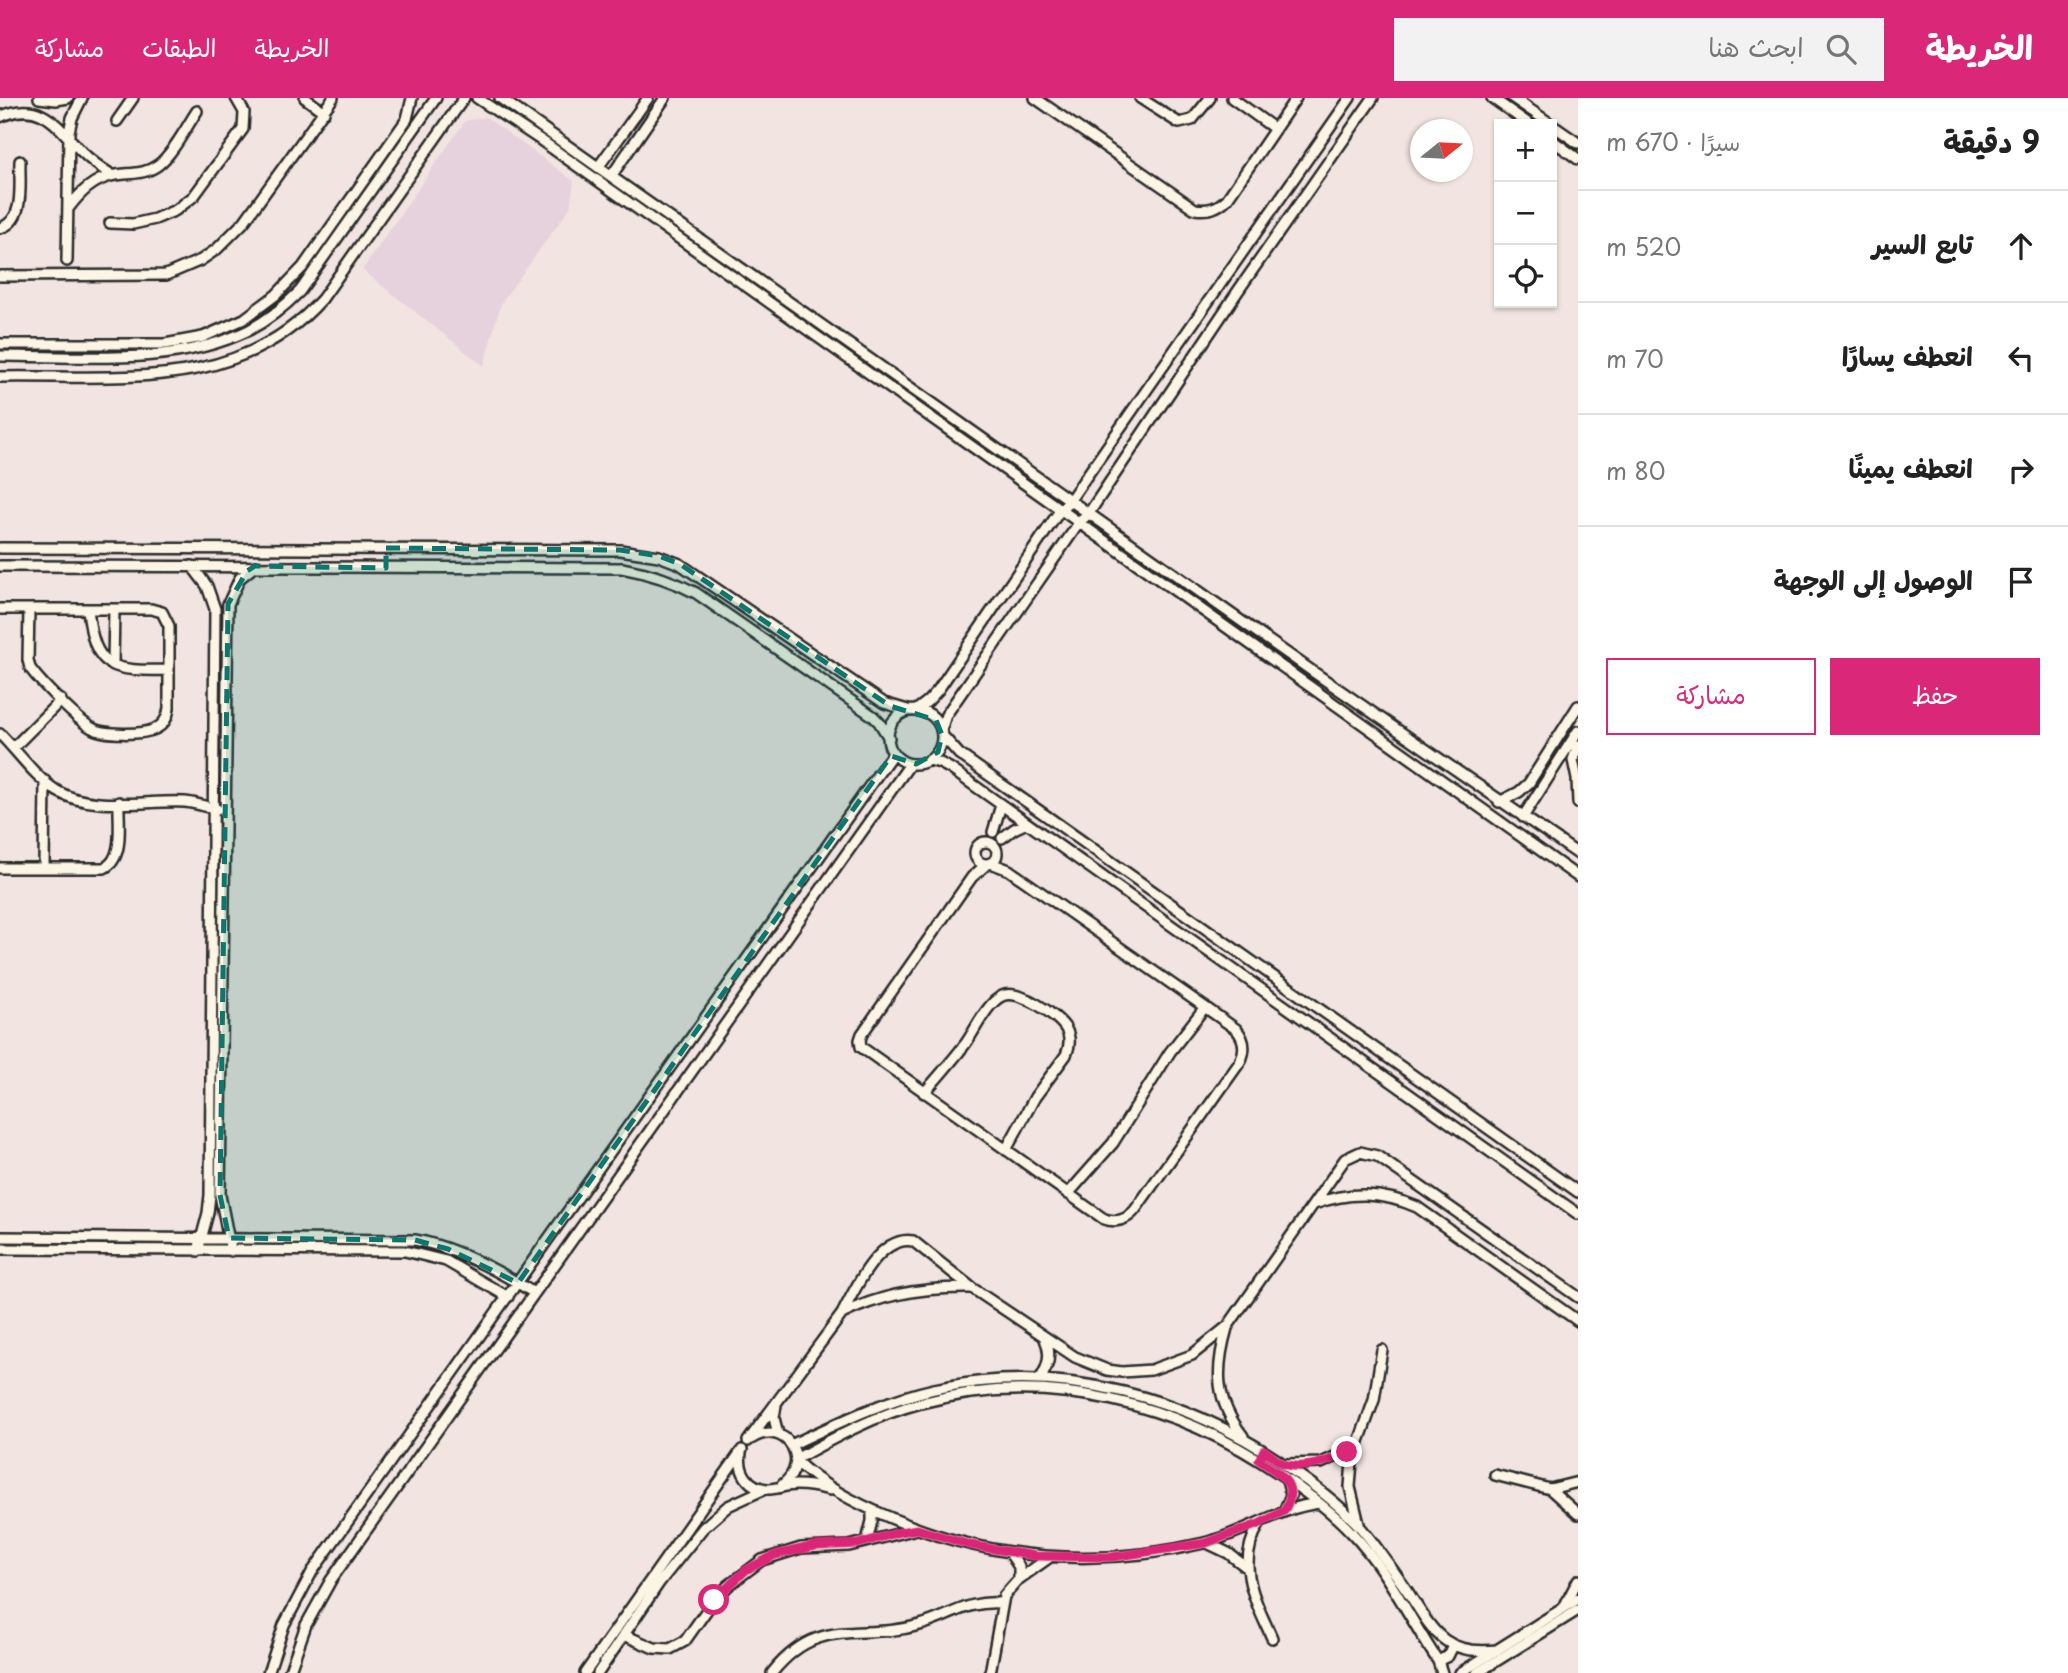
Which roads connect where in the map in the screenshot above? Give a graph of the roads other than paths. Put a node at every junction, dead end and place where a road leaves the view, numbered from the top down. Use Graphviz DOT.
graph roads {
  1 [pos="38,98"];
  2 [pos="68,98"];
  3 [pos="82,98"];
  4 [pos="133,98"];
  5 [pos="236,98"];
  6 [pos="305,98"];
  7 [pos="333,98"];
  8 [pos="412,98"];
  9 [pos="436,98"];
  10 [pos="464,98"];
  11 [pos="477,98"];
  12 [pos="500,98"];
  13 [pos="648,98"];
  14 [pos="665,98"];
  15 [pos="1035,98"];
  16 [pos="1140,98"];
  17 [pos="1210,98"];
  18 [pos="1232,98"];
  19 [pos="1296,98"];
  20 [pos="1350,98"];
  21 [pos="1373,98"];
  22 [pos="1492,98"];
  23 [pos="1513,98"];
  24 [pos="197,111"];
  25 [pos="324,112"];
  26 [pos="0,117"];
  27 [pos="1522,119"];
  28 [pos="1543,119"];
  29 [pos="117,121"];
  30 [pos="1275,129"];
  31 [pos="1557,129"];
  32 [pos="69,136"];
  33 [pos="1578,143"];
  34 [pos="1557,144"];
  35 [pos="1578,159"];
  36 [pos="20,162"];
  37 [pos="599,166"];
  38 [pos="112,175"];
  39 [pos="612,175"];
  40 [pos="68,209"];
  41 [pos="110,223"];
  42 [pos="0,228"];
  43 [pos="67,261"];
  44 [pos="0,276"];
  45 [pos="0,344"];
  46 [pos="0,356"];
  47 [pos="0,377"];
  48 [pos="1070,500"];
  49 [pos="1061,509"];
  50 [pos="1088,513"];
  51 [pos="1079,523"];
  52 [pos="0,548"];
  53 [pos="386,548"];
  54 [pos="0,566"];
  55 [pos="192,566"];
  56 [pos="254,566"];
  57 [pos="386,568"];
  58 [pos="0,609"];
  59 [pos="29,609"];
  60 [pos="88,609"];
  61 [pos="114,609"];
  62 [pos="113,665"];
  63 [pos="169,670"];
  64 [pos="61,700"];
  65 [pos="1578,706"];
  66 [pos="913,711"];
  67 [pos="1578,730"];
  68 [pos="942,733"];
  69 [pos="0,734"];
  70 [pos="889,738"];
  71 [pos="1578,745"];
  72 [pos="13,748"];
  73 [pos="893,753"];
  74 [pos="929,761"];
  75 [pos="910,764"];
  76 [pos="45,782"];
  77 [pos="1578,784"];
  78 [pos="214,794"];
  79 [pos="226,796"];
  80 [pos="119,802"];
  81 [pos="188,802"];
  82 [pos="1499,802"];
  83 [pos="1578,803"];
  84 [pos="1001,805"];
  85 [pos="213,809"];
  86 [pos="226,810"];
  87 [pos="1523,817"];
  88 [pos="1027,823"];
  89 [pos="994,842"];
  90 [pos="1578,854"];
  91 [pos="976,859"];
  92 [pos="989,864"];
  93 [pos="0,868"];
  94 [pos="44,868"];
  95 [pos="1009,870"];
  96 [pos="972,877"];
  97 [pos="1578,877"];
  98 [pos="1205,1007"];
  99 [pos="924,1093"];
  100 [pos="1006,1150"];
  101 [pos="1578,1192"];
  102 [pos="1068,1194"];
  103 [pos="1314,1204"];
  104 [pos="1578,1214"];
  105 [pos="0,1237"];
  106 [pos="201,1237"];
  107 [pos="229,1238"];
  108 [pos="0,1249"];
  109 [pos="198,1251"];
  110 [pos="231,1251"];
  111 [pos="519,1283"];
  112 [pos="972,1288"];
  113 [pos="534,1293"];
  114 [pos="508,1297"];
  115 [pos="1578,1297"];
  116 [pos="842,1314"];
  117 [pos="1578,1321"];
  118 [pos="1228,1326"];
  119 [pos="1044,1337"];
  120 [pos="1382,1350"];
  121 [pos="1107,1370"];
  122 [pos="1039,1380"];
  123 [pos="1105,1387"];
  124 [pos="776,1403"];
  125 [pos="860,1413"];
  126 [pos="864,1422"];
  127 [pos="778,1434"];
  128 [pos="1246,1439"];
  129 [pos="748,1441"];
  130 [pos="791,1445"];
  131 [pos="1355,1448"];
  132 [pos="742,1450"];
  133 [pos="1264,1450"];
  134 [pos="796,1460"];
  135 [pos="1259,1460"];
  136 [pos="1285,1464"];
  137 [pos="1495,1475"];
  138 [pos="1286,1479"];
  139 [pos="1578,1482"];
  140 [pos="782,1485"];
  141 [pos="765,1489"];
  142 [pos="1550,1489"];
  143 [pos="835,1491"];
  144 [pos="1320,1503"];
  145 [pos="872,1510"];
  146 [pos="1284,1511"];
  147 [pos="1578,1514"];
  148 [pos="1259,1524"];
  149 [pos="917,1529"];
  150 [pos="1356,1529"];
  151 [pos="867,1541"];
  152 [pos="1206,1543"];
  153 [pos="1010,1553"];
  154 [pos="1050,1557"];
  155 [pos="1247,1567"];
  156 [pos="1019,1579"];
  157 [pos="1578,1580"];
  158 [pos="655,1581"];
  159 [pos="1578,1599"];
  160 [pos="1001,1603"];
  161 [pos="1563,1609"];
  162 [pos="1578,1610"];
  163 [pos="1532,1634"];
  164 [pos="624,1635"];
  165 [pos="1272,1638"];
  166 [pos="1454,1646"];
  167 [pos="1497,1650"];
  168 [pos="1438,1661"];
  169 [pos="601,1670"];
  170 [pos="268,1673"];
  171 [pos="289,1673"];
  172 [pos="585,1673"];
  173 [pos="772,1673"];
  174 [pos="990,1673"];
  175 [pos="1442,1673"];
  176 [pos="1460,1673"];
  177 [pos="1477,1673"];
  1 -- 2 [label="street"];
  3 -- 32 [label="street"];
  4 -- 29 [label="street"];
  5 -- 41 [label="street"];
  6 -- 25 [label="street"];
  7 -- 25 [label="street"];
  8 -- 45 [label="street"];
  9 -- 46 [label="street"];
  10 -- 47 [label="street"];
  11 -- 49 [label="street"];
  12 -- 37 [label="street"];
  13 -- 37 [label="street"];
  14 -- 39 [label="street"];
  15 -- 30 [label="street"];
  16 -- 17 [label="street"];
  18 -- 30 [label="street"];
  19 -- 30 [label="street"];
  20 -- 48 [label="street"];
  21 -- 50 [label="street"];
  22 -- 27 [label="street"];
  23 -- 28 [label="street"];
  24 -- 38 [label="street"];
  25 -- 44 [label="street"];
  26 -- 32 [label="street"];
  31 -- 33 [label="street"];
  32 -- 38 [label="street"];
  32 -- 40 [label="street"];
  34 -- 35 [label="street"];
  36 -- 42 [label="street"];
  37 -- 39 [label="street"];
  38 -- 40 [label="street"];
  39 -- 48 [label="street"];
  40 -- 43 [label="street"];
  48 -- 49 [label="street"];
  48 -- 50 [label="street"];
  49 -- 51 [label="street"];
  49 -- 66 [label="street"];
  50 -- 51 [label="street"];
  50 -- 82 [label="street"];
  51 -- 68 [label="street"];
  51 -- 97 [label="street"];
  52 -- 53 [label="street"];
  53 -- 57 [label="street"];
  53 -- 66 [label="street"];
  54 -- 55 [label="street"];
  55 -- 56 [label="street"];
  55 -- 78 [label="street"];
  56 -- 57 [label="street"];
  56 -- 79 [label="street"];
  57 -- 70 [label="street"];
  58 -- 59 [label="street"];
  59 -- 60 [label="street"];
  59 -- 64 [label="street"];
  60 -- 61 [label="street"];
  60 -- 62 [label="street"];
  61 -- 62 [label="street"];
  61 -- 63 [label="street"];
  62 -- 63 [label="street"];
  63 -- 64 [label="street"];
  64 -- 72 [label="street"];
  65 -- 82 [label="street"];
  66 -- 68 [label="street"];
  66 -- 70 [label="street"];
  67 -- 87 [label="street"];
  68 -- 74 [label="street"];
  68 -- 101 [label="street"];
  69 -- 72 [label="street"];
  70 -- 73 [label="street"];
  71 -- 77 [label="street"];
  72 -- 76 [label="street"];
  73 -- 75 [label="street"];
  73 -- 111 [label="street"];
  74 -- 75 [label="street"];
  74 -- 84 [label="street"];
  75 -- 113 [label="street"];
  76 -- 80 [label="street"];
  76 -- 94 [label="street"];
  77 -- 83 [label="street"];
  78 -- 79 [label="street"];
  78 -- 81 [label="street"];
  78 -- 85 [label="street"];
  79 -- 86 [label="street"];
  80 -- 81 [label="street"];
  80 -- 94 [label="street"];
  81 -- 85 [label="street"];
  82 -- 87 [label="street"];
  84 -- 88 [label="street"];
  84 -- 89 [label="street"];
  85 -- 86 [label="street"];
  85 -- 106 [label="street"];
  86 -- 107 [label="street"];
  87 -- 90 [label="street"];
  88 -- 89 [label="street"];
  88 -- 104 [label="street"];
  89 -- 91 [label="street"];
  89 -- 92 [label="street"];
  89 -- 95 [label="street"];
  91 -- 92 [label="street"];
  91 -- 96 [label="street"];
  92 -- 95 [label="street"];
  92 -- 96 [label="street"];
  93 -- 94 [label="street"];
  95 -- 98 [label="street"];
  96 -- 99 [label="street"];
  98 -- 102 [label="street"];
  98 -- 102 [label="street"];
  99 -- 100 [label="street"];
  99 -- 100 [label="street"];
  100 -- 102 [label="street"];
  103 -- 115 [label="street"];
  103 -- 117 [label="street"];
  103 -- 118 [label="street"];
  105 -- 106 [label="street"];
  106 -- 107 [label="street"];
  106 -- 109 [label="street"];
  107 -- 110 [label="street"];
  107 -- 111 [label="street"];
  108 -- 109 [label="street"];
  109 -- 110 [label="street"];
  110 -- 114 [label="street"];
  111 -- 113 [label="street"];
  111 -- 114 [label="street"];
  112 -- 116 [label="street"];
  112 -- 116 [label="street"];
  112 -- 119 [label="street"];
  113 -- 171 [label="street"];
  114 -- 170 [label="street"];
  116 -- 124 [label="street"];
  118 -- 121 [label="street"];
  118 -- 128 [label="street"];
  119 -- 121 [label="street"];
  119 -- 122 [label="street"];
  120 -- 131 [label="street"];
  121 -- 123 [label="street"];
  122 -- 123 [label="street"];
  122 -- 125 [label="street"];
  123 -- 128 [label="street"];
  124 -- 127 [label="street"];
  124 -- 129 [label="street"];
  125 -- 126 [label="street"];
  125 -- 130 [label="street"];
  126 -- 134 [label="street"];
  126 -- 135 [label="street"];
  127 -- 129 [label="street"];
  127 -- 130 [label="street"];
  128 -- 133 [label="street"];
  129 -- 132 [label="street"];
  130 -- 134 [label="street"];
  131 -- 136 [label="street"];
  131 -- 150 [label="street"];
  132 -- 141 [label="street"];
  132 -- 158 [label="street"];
  133 -- 135 [label="street"];
  133 -- 136 [label="street"];
  134 -- 140 [label="street"];
  134 -- 143 [label="street"];
  135 -- 138 [label="street"];
  136 -- 150 [label="street"];
  137 -- 142 [label="street"];
  138 -- 144 [label="street"];
  138 -- 146 [label="street"];
  139 -- 142 [label="street"];
  140 -- 141 [label="street"];
  140 -- 143 [label="street"];
  141 -- 158 [label="street"];
  142 -- 147 [label="street"];
  143 -- 145 [label="street"];
  144 -- 146 [label="street"];
  144 -- 150 [label="street"];
  145 -- 149 [label="street"];
  145 -- 151 [label="street"];
  146 -- 148 [label="street"];
  148 -- 152 [label="street"];
  148 -- 155 [label="street"];
  149 -- 151 [label="street"];
  149 -- 153 [label="street"];
  150 -- 166 [label="street"];
  150 -- 168 [label="street"];
  151 -- 164 [label="street"];
  152 -- 154 [label="street"];
  152 -- 155 [label="street"];
  153 -- 154 [label="street"];
  153 -- 156 [label="street"];
  154 -- 156 [label="street"];
  155 -- 165 [label="street"];
  156 -- 160 [label="street"];
  157 -- 161 [label="street"];
  158 -- 164 [label="street"];
  158 -- 172 [label="street"];
  159 -- 161 [label="street"];
  160 -- 173 [label="street"];
  160 -- 174 [label="street"];
  161 -- 163 [label="street"];
  162 -- 163 [label="street"];
  163 -- 167 [label="street"];
  163 -- 177 [label="street"];
  164 -- 169 [label="street"];
  166 -- 167 [label="street"];
  166 -- 168 [label="street"];
  167 -- 176 [label="street"];
  168 -- 175 [label="street"];
}
